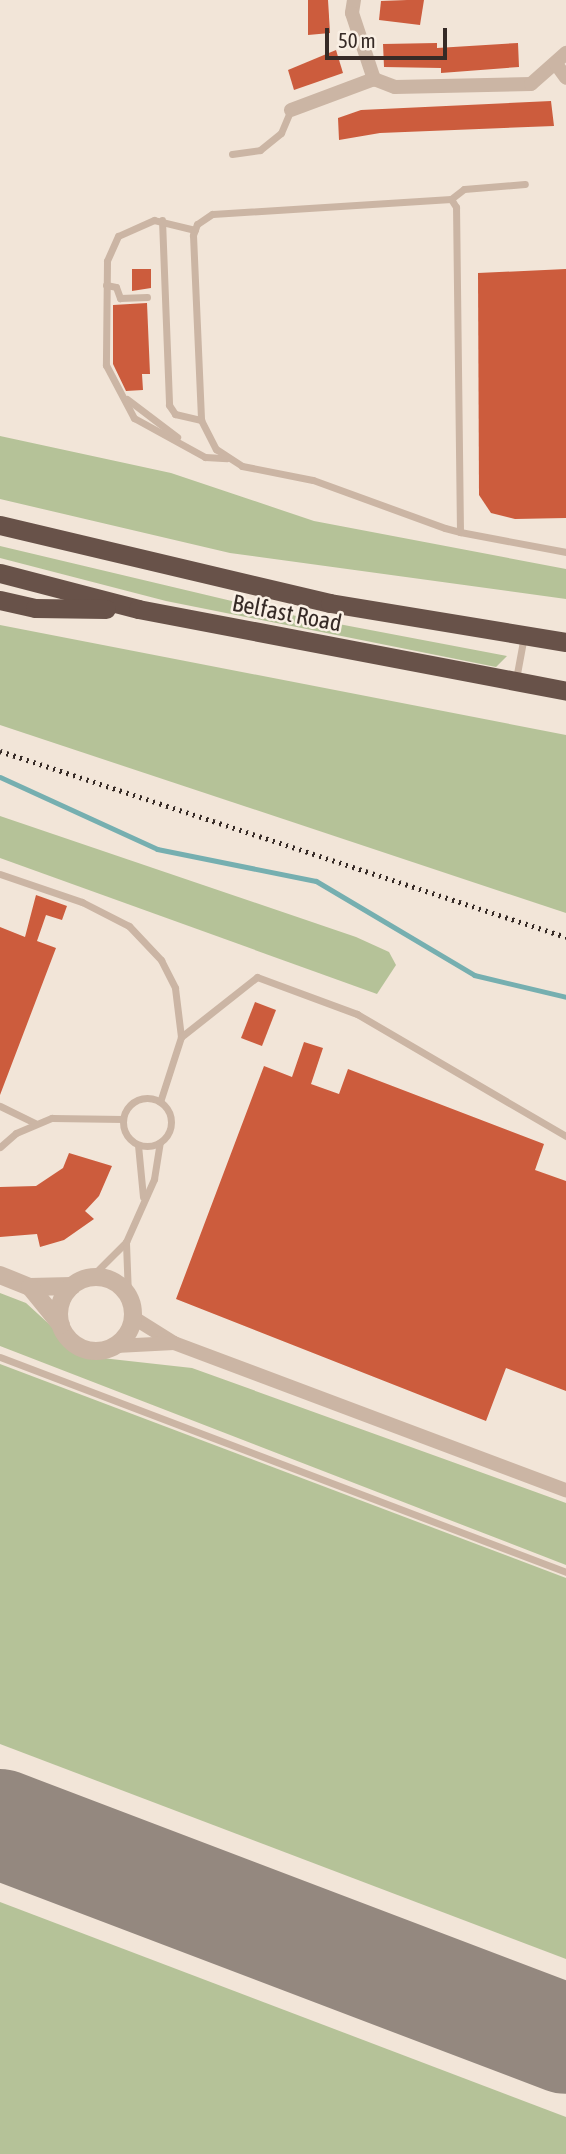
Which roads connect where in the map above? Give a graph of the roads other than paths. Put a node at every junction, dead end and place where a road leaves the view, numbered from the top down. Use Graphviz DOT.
graph roads {
  1 [pos="354,0"];
  2 [pos="561,58"];
  3 [pos="566,78"];
  4 [pos="373,79"];
  5 [pos="291,110"];
  6 [pos="232,154"];
  7 [pos="525,184"];
  8 [pos="451,200"];
  9 [pos="162,220"];
  10 [pos="195,230"];
  11 [pos="106,285"];
  12 [pos="147,297"];
  13 [pos="127,399"];
  14 [pos="201,420"];
  15 [pos="180,440"];
  16 [pos="228,458"];
  17 [pos="0,525"];
  18 [pos="460,532"];
  19 [pos="566,552"];
  20 [pos="0,573"];
  21 [pos="0,600"];
  22 [pos="138,609"];
  23 [pos="524,636"];
  24 [pos="566,642"];
  25 [pos="515,684"];
  26 [pos="566,691"];
  27 [pos="0,874"];
  28 [pos="181,1037"];
  29 [pos="160,1102"];
  30 [pos="0,1106"];
  31 [pos="123,1119"];
  32 [pos="34,1123"];
  33 [pos="566,1136"];
  34 [pos="160,1142"];
  35 [pos="138,1145"];
  36 [pos="0,1147"];
  37 [pos="143,1197"];
  38 [pos="126,1242"];
  39 [pos="0,1275"];
  40 [pos="90,1278"];
  41 [pos="72,1286"];
  42 [pos="30,1287"];
  43 [pos="128,1295"];
  44 [pos="134,1318"];
  45 [pos="61,1325"];
  46 [pos="174,1343"];
  47 [pos="116,1346"];
  48 [pos="0,1357"];
  49 [pos="566,1490"];
  50 [pos="566,1572"];
  1 -- 4 [label="street"];
  2 -- 3 [label="street"];
  2 -- 4 [label="street"];
  4 -- 5 [label="street"];
  5 -- 6 [label="lane"];
  7 -- 8 [label="lane"];
  8 -- 10 [label="lane"];
  8 -- 18 [label="lane"];
  9 -- 10 [label="lane"];
  9 -- 11 [label="lane"];
  9 -- 14 [label="lane"];
  10 -- 14 [label="lane"];
  11 -- 12 [label="lane"];
  11 -- 13 [label="lane"];
  13 -- 15 [label="lane"];
  13 -- 15 [label="lane"];
  14 -- 16 [label="lane"];
  15 -- 16 [label="lane"];
  16 -- 18 [label="lane"];
  17 -- 23 [label="highway, Belfast Road"];
  18 -- 19 [label="lane"];
  20 -- 22 [label="highway, Belfast Road"];
  21 -- 22 [label="highway"];
  22 -- 25 [label="highway, Belfast Road"];
  23 -- 24 [label="highway, Belfast Road"];
  23 -- 25 [label="lane"];
  25 -- 26 [label="highway, Belfast Road"];
  27 -- 28 [label="lane"];
  28 -- 29 [label="lane"];
  28 -- 33 [label="lane"];
  29 -- 31 [label="lane"];
  29 -- 34 [label="lane"];
  30 -- 32 [label="lane"];
  31 -- 32 [label="lane"];
  31 -- 35 [label="lane"];
  32 -- 36 [label="lane"];
  34 -- 35 [label="lane"];
  34 -- 37 [label="lane"];
  35 -- 37 [label="lane"];
  37 -- 38 [label="lane"];
  38 -- 40 [label="lane"];
  38 -- 43 [label="lane"];
  39 -- 42 [label="street"];
  40 -- 41 [label="street"];
  40 -- 43 [label="street"];
  41 -- 42 [label="street"];
  41 -- 45 [label="street"];
  42 -- 45 [label="street"];
  43 -- 44 [label="street"];
  44 -- 46 [label="street"];
  44 -- 47 [label="street"];
  45 -- 47 [label="street"];
  46 -- 47 [label="street"];
  46 -- 49 [label="street"];
  48 -- 50 [label="lane"];
}
